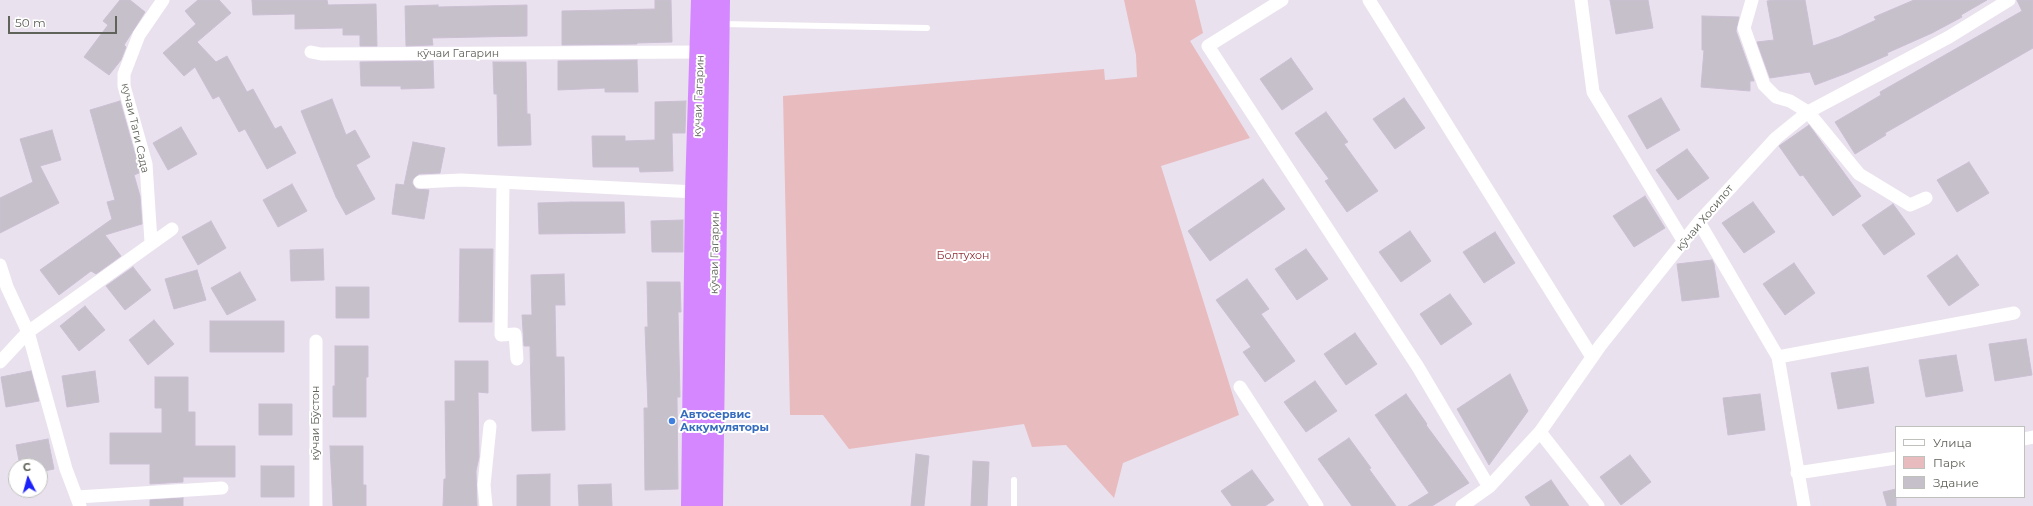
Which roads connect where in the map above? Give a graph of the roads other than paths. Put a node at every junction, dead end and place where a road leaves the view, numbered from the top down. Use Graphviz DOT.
graph roads {
  1 [pos="162,0"];
  2 [pos="702,0"];
  3 [pos="719,0"];
  4 [pos="1282,0"];
  5 [pos="1369,0"];
  6 [pos="1581,0"];
  7 [pos="1752,0"];
  8 [pos="2009,0"];
  9 [pos="718,24"];
  10 [pos="927,28"];
  11 [pos="311,52"];
  12 [pos="701,52"];
  13 [pos="1808,112"];
  14 [pos="420,182"];
  15 [pos="503,183"];
  16 [pos="696,192"];
  17 [pos="1926,198"];
  18 [pos="1699,222"];
  19 [pos="172,228"];
  20 [pos="151,242"];
  21 [pos="1684,242"];
  22 [pos="0,265"];
  23 [pos="2014,313"];
  24 [pos="28,332"];
  25 [pos="316,341"];
  26 [pos="1592,357"];
  27 [pos="1778,357"];
  28 [pos="517,359"];
  29 [pos="0,362"];
  30 [pos="1240,387"];
  31 [pos="490,426"];
  32 [pos="1540,432"];
  33 [pos="1895,458"];
  34 [pos="1797,473"];
  35 [pos="1014,480"];
  36 [pos="1489,487"];
  37 [pos="222,488"];
  38 [pos="78,502"];
  39 [pos="316,506"];
  40 [pos="486,506"];
  41 [pos="692,506"];
  42 [pos="712,506"];
  43 [pos="1014,506"];
  44 [pos="1316,506"];
  45 [pos="1462,506"];
  46 [pos="1598,506"];
  47 [pos="1804,506"];
  1 -- 20 [label="street, кучаи Таги Сада"];
  2 -- 12 [label="highway, кучаи Гагарин"];
  3 -- 9 [label="highway, кӯчаи Гагарин"];
  4 -- 36 [label="street"];
  5 -- 26 [label="street"];
  6 -- 21 [label="street"];
  7 -- 13 [label="street"];
  8 -- 13 [label="street, кӯчаи Хосилот"];
  9 -- 10 [label="lane"];
  9 -- 42 [label="highway, кӯчаи Гагарин"];
  11 -- 12 [label="street, кӯчаи Гагарин"];
  12 -- 16 [label="highway, кучаи Гагарин"];
  13 -- 17 [label="street"];
  13 -- 18 [label="street, кӯчаи Хосилот"];
  14 -- 15 [label="street"];
  15 -- 16 [label="street"];
  15 -- 28 [label="street"];
  16 -- 41 [label="highway, кӯчаи Гагарин"];
  18 -- 21 [label="street, кӯчаи Хосилот"];
  18 -- 27 [label="street"];
  19 -- 20 [label="street"];
  20 -- 24 [label="street"];
  21 -- 26 [label="street, кӯчаи Хосилот"];
  22 -- 24 [label="street"];
  23 -- 27 [label="street"];
  24 -- 29 [label="street"];
  24 -- 38 [label="street"];
  25 -- 39 [label="street, кӯчаи Бӯстон"];
  26 -- 32 [label="street, кӯчаи Хосилот"];
  27 -- 34 [label="street"];
  30 -- 44 [label="street"];
  31 -- 40 [label="street"];
  32 -- 36 [label="street, кӯчаи Хосилот"];
  32 -- 46 [label="street"];
  33 -- 34 [label="street"];
  34 -- 47 [label="street"];
  35 -- 43 [label="lane"];
  36 -- 45 [label="street, кӯчаи Хосилот"];
  37 -- 38 [label="street"];
}
